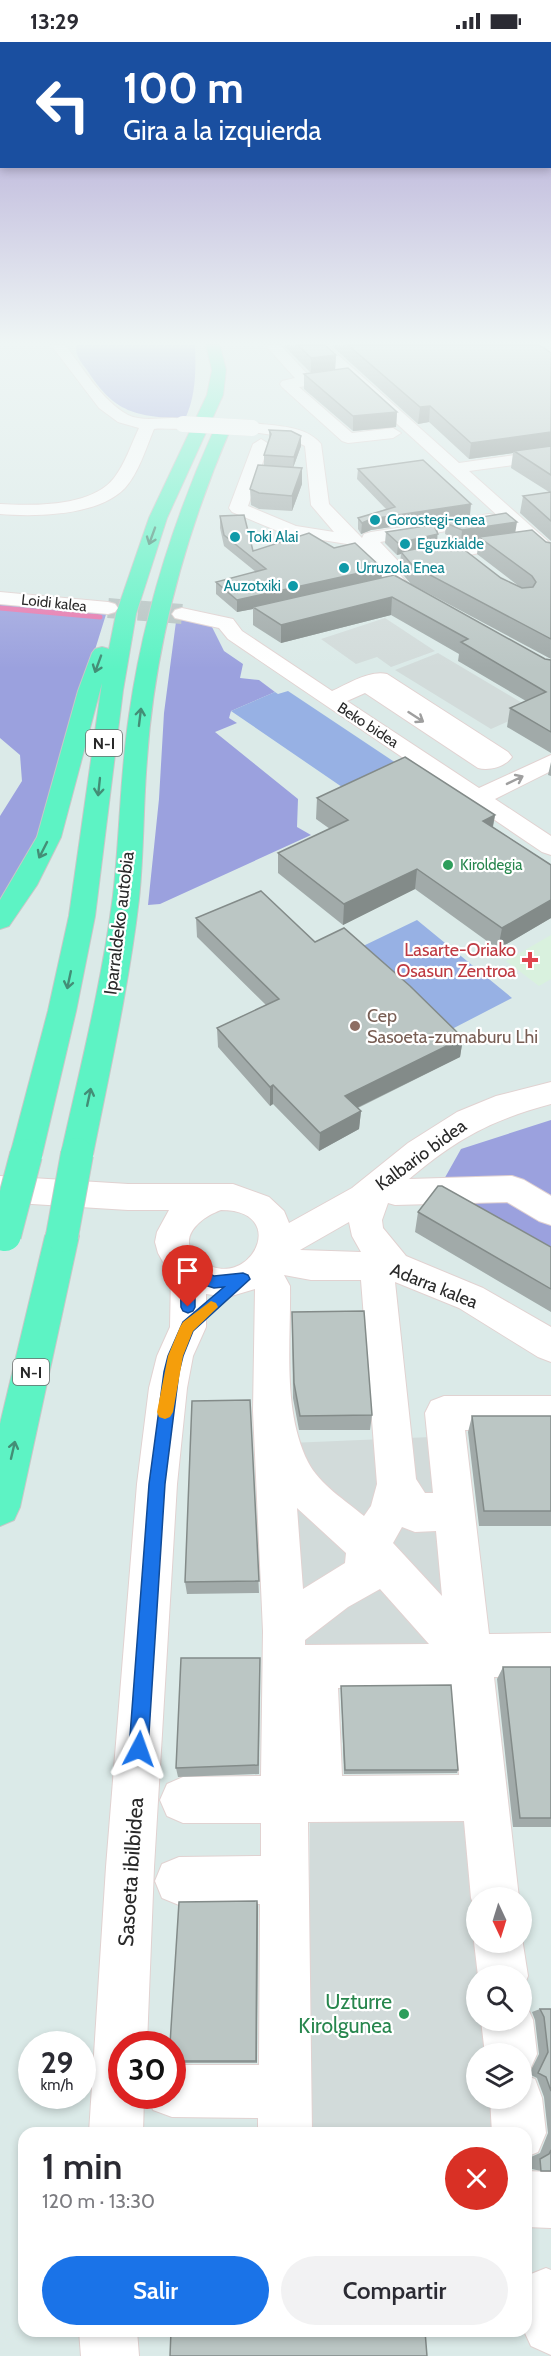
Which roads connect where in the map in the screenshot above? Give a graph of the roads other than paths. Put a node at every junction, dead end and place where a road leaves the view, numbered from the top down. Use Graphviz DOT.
graph roads {
  1 [pos="135,453"];
  2 [pos="187,453"];
  3 [pos="212,453"];
  4 [pos="257,453"];
  5 [pos="314,453"];
  6 [pos="439,453"];
  7 [pos="551,455"];
  8 [pos="456,468"];
  9 [pos="297,476"];
  10 [pos="317,477"];
  11 [pos="0,508"];
  12 [pos="508,516"];
  13 [pos="430,528"];
  14 [pos="534,539"];
  15 [pos="352,540"];
  16 [pos="456,550"];
  17 [pos="551,554"];
  18 [pos="473,564"];
  19 [pos="386,565"];
  20 [pos="400,584"];
  21 [pos="376,589"];
  22 [pos="0,598"];
  23 [pos="117,611"];
  24 [pos="442,612"];
  25 [pos="182,614"];
  26 [pos="250,618"];
  27 [pos="226,623"];
  28 [pos="367,685"];
  29 [pos="330,700"];
  30 [pos="551,762"];
  31 [pos="479,797"];
  32 [pos="551,847"];
  33 [pos="0,920"];
  34 [pos="551,1093"];
  35 [pos="388,1187"];
  36 [pos="0,1189"];
  37 [pos="128,1197"];
  38 [pos="216,1198"];
  39 [pos="551,1212"];
  40 [pos="2,1244"];
  41 [pos="180,1255"];
  42 [pos="267,1257"];
  43 [pos="386,1274"];
  44 [pos="188,1327"];
  45 [pos="550,1351"];
  46 [pos="272,1411"];
  47 [pos="551,1413"];
  48 [pos="397,1484"];
  49 [pos="0,1508"];
  50 [pos="454,1510"];
  51 [pos="366,1544"];
  52 [pos="294,1654"];
  53 [pos="551,1655"];
  54 [pos="470,1660"];
  55 [pos="484,1798"];
  56 [pos="183,1800"];
  57 [pos="302,1800"];
  58 [pos="284,1880"];
  59 [pos="179,1881"];
  60 [pos="494,1887"];
  61 [pos="186,2094"];
  62 [pos="517,2109"];
  63 [pos="285,2113"];
  64 [pos="116,2127"];
  65 [pos="518,2127"];
  66 [pos="532,2199"];
  67 [pos="551,2200"];
  68 [pos="108,2337"];
  69 [pos="110,2356"];
  1 -- 11 [label="street"];
  2 -- 23 [label="highway, Iparraldeko autobia / N-I, one-way"];
  49 -- 3 [label="highway, Iparraldeko autobia / N-I, one-way, bridge"];
  4 -- 15 [label="street"];
  5 -- 10 [label="street"];
  6 -- 8 [label="street"];
  7 -- 8 [label="street"];
  8 -- 12 [label="street"];
  9 -- 10 [label="street"];
  10 -- 15 [label="street"];
  12 -- 13 [label="street"];
  12 -- 14 [label="street"];
  13 -- 16 [label="street"];
  13 -- 19 [label="street"];
  14 -- 16 [label="street"];
  14 -- 17 [label="street"];
  15 -- 19 [label="street"];
  16 -- 18 [label="street"];
  16 -- 19 [label="street"];
  19 -- 20 [label="street"];
  20 -- 21 [label="street"];
  20 -- 24 [label="street"];
  22 -- 23 [label="street, Loidi kalea"];
  23 -- 33 [label="highway, one-way"];
  23 -- 40 [label="highway, Iparraldeko autobia / N-I, one-way, bridge"];
  25 -- 27 [label="street"];
  26 -- 27 [label="street"];
  27 -- 29 [label="street, Beko bidea"];
  28 -- 28 [label="street, one-way"];
  28 -- 29 [label="street"];
  29 -- 31 [label="street, Beko bidea"];
  31 -- 30 [label="street, one-way"];
  31 -- 32 [label="street, Beko bidea"];
  34 -- 35 [label="street, Kalbario bidea"];
  35 -- 39 [label="street"];
  35 -- 42 [label="street, Kalbario bidea"];
  35 -- 43 [label="street"];
  36 -- 37 [label="street"];
  37 -- 38 [label="street"];
  37 -- 41 [label="street"];
  38 -- 41 [label="street"];
  38 -- 42 [label="street"];
  41 -- 42 [label="street"];
  41 -- 44 [label="street, Sasoeta ibilbidea"];
  42 -- 43 [label="street, Adarra kalea"];
  42 -- 44 [label="street, Sasoeta ibilbidea"];
  42 -- 46 [label="street"];
  43 -- 45 [label="street, Adarra kalea"];
  43 -- 48 [label="street"];
  44 -- 64 [label="street, Sasoeta ibilbidea"];
  46 -- 51 [label="street"];
  46 -- 52 [label="street"];
  47 -- 50 [label="street"];
  48 -- 50 [label="street"];
  48 -- 51 [label="street"];
  50 -- 54 [label="street"];
  51 -- 52 [label="street"];
  51 -- 54 [label="street"];
  52 -- 54 [label="street"];
  52 -- 57 [label="street"];
  53 -- 54 [label="street"];
  54 -- 55 [label="street"];
  55 -- 57 [label="street"];
  55 -- 60 [label="street"];
  56 -- 57 [label="street"];
  57 -- 58 [label="street"];
  58 -- 59 [label="street"];
  58 -- 63 [label="street"];
  61 -- 63 [label="street"];
  62 -- 65 [label="street"];
  66 -- 67 [label="street"];
  68 -- 69 [label="street"];
}
